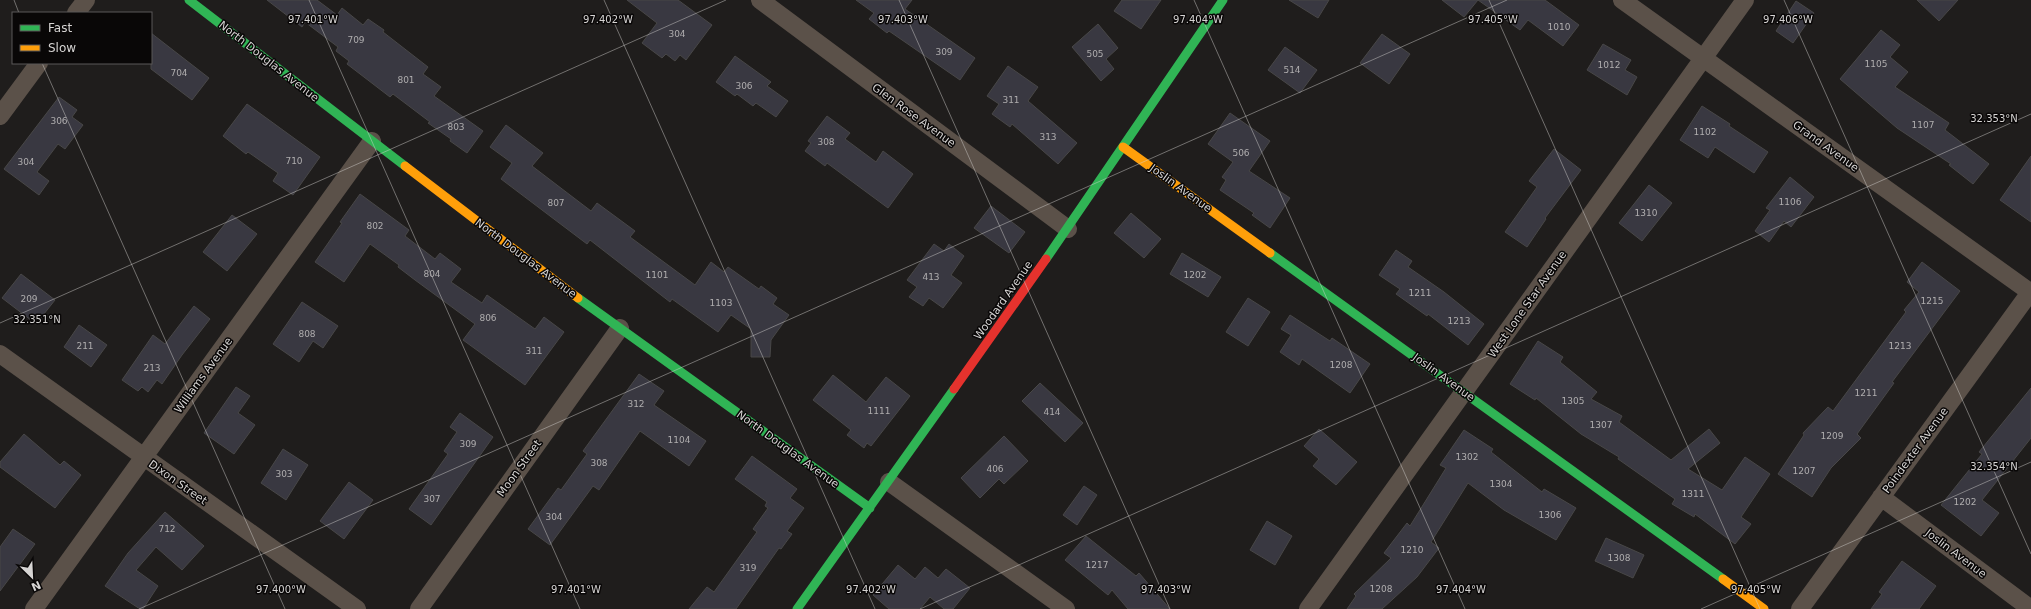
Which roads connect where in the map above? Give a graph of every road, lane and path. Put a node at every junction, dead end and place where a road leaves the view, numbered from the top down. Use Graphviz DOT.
graph roads {
  1 [pos="86,0"];
  2 [pos="189,0"];
  3 [pos="760,0"];
  4 [pos="1223,0"];
  5 [pos="1622,0"];
  6 [pos="1745,0"];
  7 [pos="77,12"];
  8 [pos="1703,58"];
  9 [pos="38,64"];
  10 [pos="0,116"];
  11 [pos="372,141"];
  12 [pos="1123,147"];
  13 [pos="1068,229"];
  14 [pos="2030,292"];
  15 [pos="620,328"];
  16 [pos="0,354"];
  17 [pos="1465,392"];
  18 [pos="143,457"];
  19 [pos="890,482"];
  20 [pos="1881,497"];
  21 [pos="870,508"];
  22 [pos="34,609"];
  23 [pos="357,609"];
  24 [pos="418,609"];
  25 [pos="797,609"];
  26 [pos="1066,609"];
  27 [pos="1308,609"];
  28 [pos="1764,609"];
  29 [pos="1800,609"];
  30 [pos="2031,609"];
  1 -- 7 [label="street"];
  2 -- 11 [label="street, North Douglas Avenue"];
  3 -- 13 [label="street, Glen Rose Avenue"];
  4 -- 12 [label="street, Woodard Avenue"];
  5 -- 8 [label="street, Grand Avenue"];
  6 -- 8 [label="street, West Lone Star Avenue"];
  8 -- 14 [label="street, Grand Avenue"];
  8 -- 17 [label="street, West Lone Star Avenue"];
  9 -- 10 [label="street"];
  11 -- 15 [label="street, North Douglas Avenue"];
  11 -- 18 [label="street, Williams Avenue"];
  12 -- 13 [label="street, Woodard Avenue"];
  12 -- 17 [label="street, Joslin Avenue"];
  13 -- 19 [label="street, Woodard Avenue"];
  14 -- 20 [label="street, Poindexter Avenue"];
  15 -- 21 [label="street, North Douglas Avenue"];
  15 -- 24 [label="street, Moon Street"];
  16 -- 18 [label="street, Dixon Street"];
  17 -- 27 [label="street, West Lone Star Avenue"];
  17 -- 28 [label="street, Joslin Avenue"];
  18 -- 22 [label="street, Williams Avenue"];
  18 -- 23 [label="street, Dixon Street"];
  19 -- 21 [label="street, Woodard Avenue"];
  19 -- 26 [label="street"];
  20 -- 29 [label="street, Poindexter Avenue"];
  20 -- 30 [label="street, Joslin Avenue"];
  21 -- 25 [label="street, Woodard Avenue"];
}
